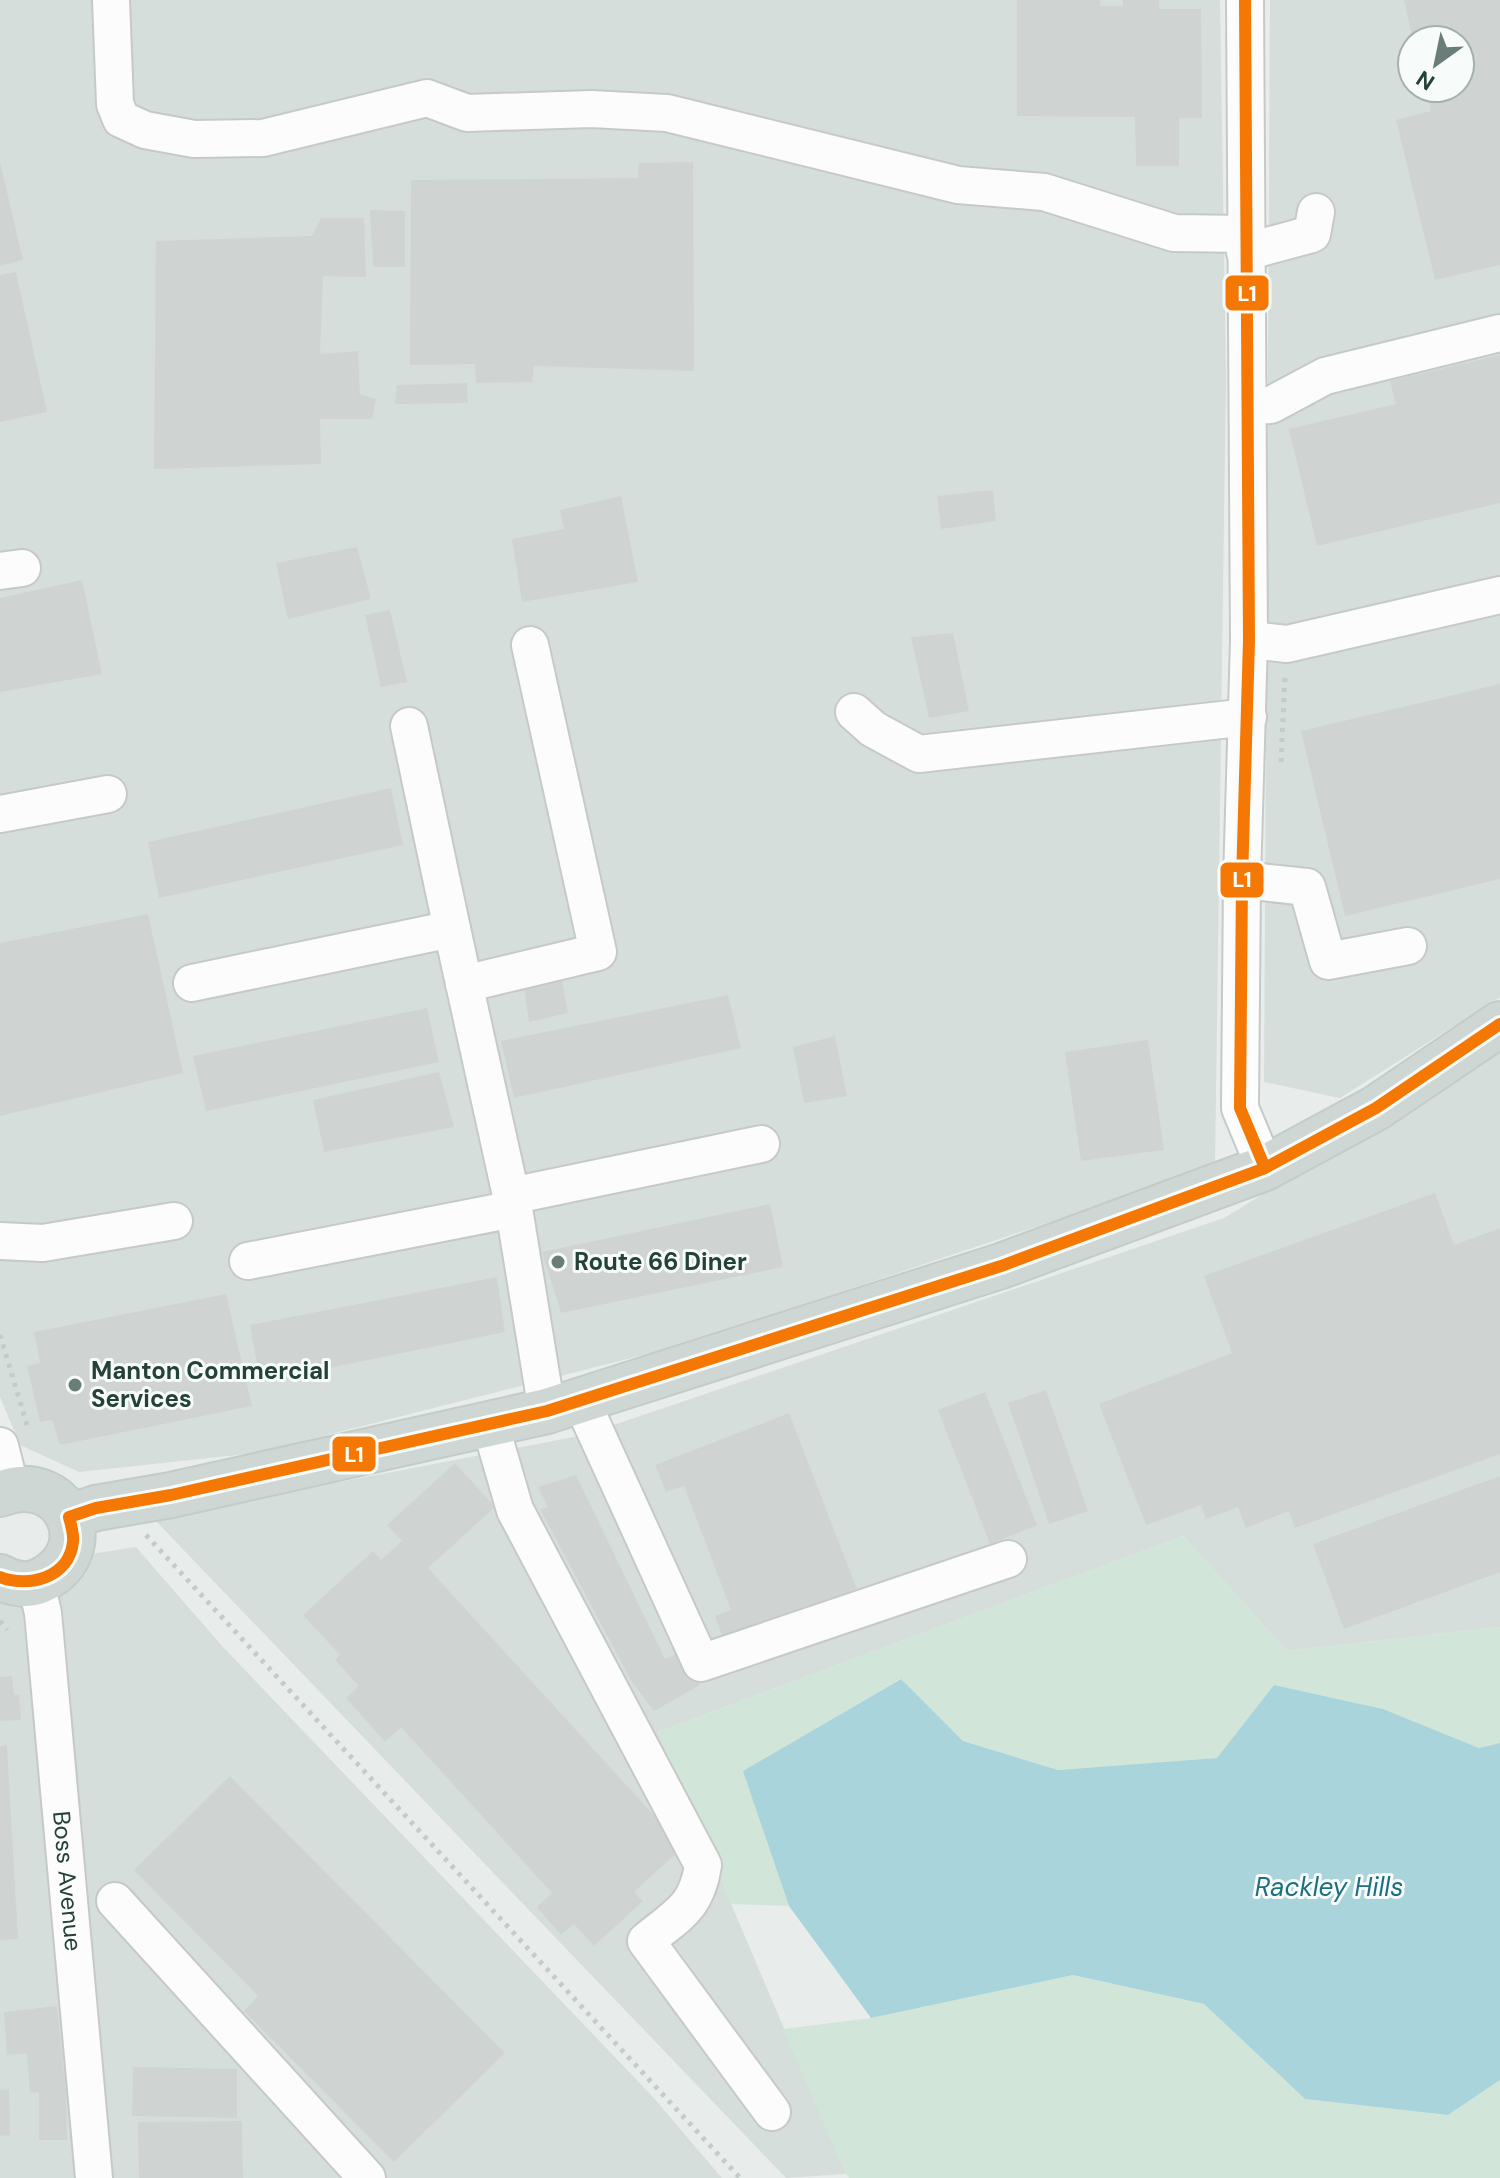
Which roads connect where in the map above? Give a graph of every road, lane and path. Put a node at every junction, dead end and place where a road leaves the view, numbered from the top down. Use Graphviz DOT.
graph roads {
  1 [pos="111,0"];
  2 [pos="1245,0"];
  3 [pos="1316,212"];
  4 [pos="1245,243"];
  5 [pos="1500,333"];
  6 [pos="1248,406"];
  7 [pos="1500,595"];
  8 [pos="1249,640"];
  9 [pos="530,645"];
  10 [pos="854,712"];
  11 [pos="1248,717"];
  12 [pos="409,726"];
  13 [pos="108,794"];
  14 [pos="0,814"];
  15 [pos="1242,880"];
  16 [pos="452,929"];
  17 [pos="1408,946"];
  18 [pos="192,983"];
  19 [pos="464,984"];
  20 [pos="1500,1024"];
  21 [pos="761,1144"];
  22 [pos="1265,1168"];
  23 [pos="512,1202"];
  24 [pos="174,1221"];
  25 [pos="0,1241"];
  26 [pos="248,1261"];
  27 [pos="0,1335"];
  28 [pos="564,1406"];
  29 [pos="490,1424"];
  30 [pos="15,1438"];
  31 [pos="6,1492"];
  32 [pos="69,1517"];
  33 [pos="155,1529"];
  34 [pos="1008,1559"];
  35 [pos="18,1580"];
  36 [pos="0,1621"];
  37 [pos="7,1630"];
  38 [pos="115,1901"];
  39 [pos="772,2112"];
  40 [pos="94,2178"];
  41 [pos="367,2178"];
  42 [pos="740,2178"];
  1 -- 4 [label="street"];
  2 -- 4 [label="street"];
  3 -- 4 [label="street"];
  4 -- 6 [label="street"];
  5 -- 6 [label="street"];
  6 -- 8 [label="street"];
  7 -- 8 [label="street"];
  8 -- 11 [label="street"];
  9 -- 19 [label="street"];
  10 -- 11 [label="street"];
  11 -- 15 [label="street"];
  12 -- 16 [label="street"];
  13 -- 14 [label="street"];
  15 -- 17 [label="street"];
  15 -- 22 [label="street"];
  16 -- 18 [label="street"];
  16 -- 19 [label="street"];
  19 -- 23 [label="street"];
  20 -- 22 [label="main road"];
  21 -- 23 [label="street"];
  22 -- 28 [label="main road"];
  23 -- 26 [label="street"];
  23 -- 28 [label="street"];
  24 -- 25 [label="street"];
  27 -- 30 [label="path"];
  28 -- 29 [label="main road"];
  28 -- 34 [label="street"];
  29 -- 32 [label="main road"];
  29 -- 39 [label="street"];
  30 -- 31 [label="street"];
  31 -- 32 [label="main road"];
  32 -- 35 [label="main road"];
  33 -- 42 [label="path"];
  35 -- 40 [label="street, Boss Avenue"];
  36 -- 37 [label="path"];
  38 -- 41 [label="street"];
}
